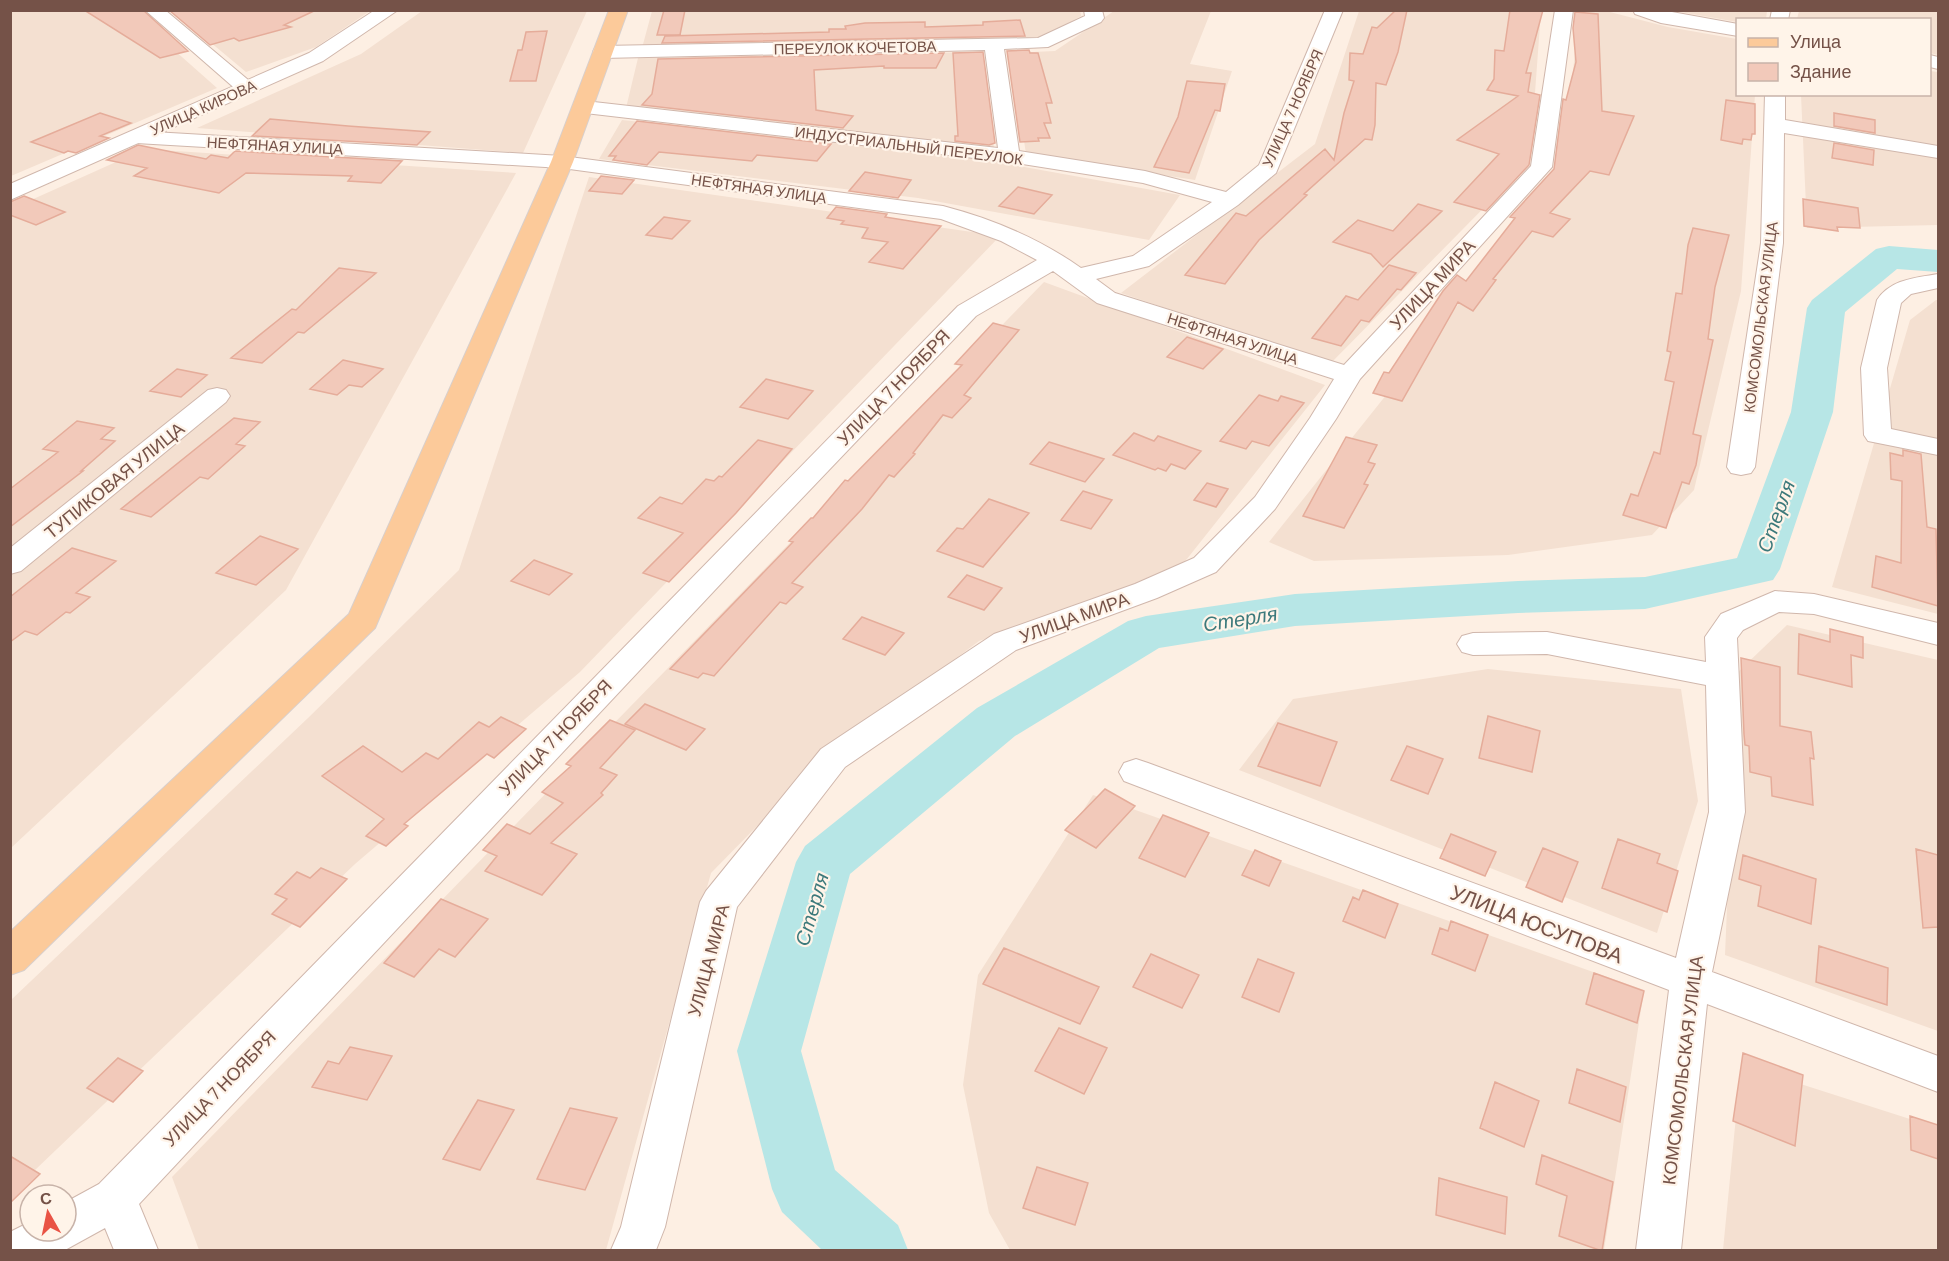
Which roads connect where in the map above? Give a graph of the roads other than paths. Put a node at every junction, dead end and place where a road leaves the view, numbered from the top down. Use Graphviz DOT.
graph roads {
  1 [pos="154,10"];
  2 [pos="389,10"];
  3 [pos="619,10"];
  4 [pos="1093,10"];
  5 [pos="1334,10"];
  6 [pos="1564,10"];
  7 [pos="1642,10"];
  8 [pos="1736,30"];
  9 [pos="994,44"];
  10 [pos="602,52"];
  11 [pos="246,88"];
  12 [pos="1775,96"];
  13 [pos="585,107"];
  14 [pos="1774,125"];
  15 [pos="136,137"];
  16 [pos="1938,152"];
  17 [pos="1009,156"];
  18 [pos="562,162"];
  19 [pos="10,193"];
  20 [pos="1230,200"];
  21 [pos="1067,268"];
  22 [pos="1938,281"];
  23 [pos="1349,375"];
  24 [pos="217,396"];
  25 [pos="1938,447"];
  26 [pos="1741,467"];
  27 [pos="10,564"];
  28 [pos="1938,634"];
  29 [pos="1473,644"];
  30 [pos="1723,677"];
  31 [pos="1136,772"];
  32 [pos="10,957"];
  33 [pos="1690,981"];
  34 [pos="1938,1074"];
  35 [pos="115,1199"];
  36 [pos="78,1219"];
  37 [pos="36,1243"];
  38 [pos="22,1251"];
  39 [pos="136,1251"];
  40 [pos="634,1251"];
  41 [pos="1659,1251"];
  1 -- 11 [label="street"];
  2 -- 11 [label="street, УЛИЦА КИРОВА"];
  3 -- 10 [label="main road"];
  4 -- 9 [label="street, ПЕРЕУЛОК КОЧЕТОВА"];
  5 -- 20 [label="street, УЛИЦА 7 НОЯБРЯ"];
  6 -- 23 [label="street, УЛИЦА МИРА"];
  7 -- 8 [label="street"];
  9 -- 10 [label="street, ПЕРЕУЛОК КОЧЕТОВА"];
  9 -- 17 [label="street"];
  10 -- 13 [label="main road"];
  11 -- 15 [label="street, УЛИЦА КИРОВА"];
  12 -- 14 [label="street, КОМСОМОЛЬСКАЯ УЛИЦА"];
  13 -- 17 [label="street, ИНДУСТРИАЛЬНЫЙ ПЕРЕУЛОК"];
  13 -- 18 [label="main road"];
  14 -- 16 [label="street"];
  14 -- 26 [label="street, КОМСОМОЛЬСКАЯ УЛИЦА"];
  15 -- 18 [label="street, НЕФТЯНАЯ УЛИЦА"];
  15 -- 19 [label="street, УЛИЦА КИРОВА"];
  17 -- 20 [label="street, ИНДУСТРИАЛЬНЫЙ ПЕРЕУЛОК"];
  18 -- 21 [label="street, НЕФТЯНАЯ УЛИЦА"];
  18 -- 32 [label="main road"];
  20 -- 21 [label="street, УЛИЦА 7 НОЯБРЯ"];
  21 -- 23 [label="street, НЕФТЯНАЯ УЛИЦА"];
  21 -- 35 [label="street, УЛИЦА 7 НОЯБРЯ"];
  22 -- 25 [label="street"];
  23 -- 40 [label="street, УЛИЦА МИРА"];
  24 -- 27 [label="street, ТУПИКОВАЯ УЛИЦА"];
  28 -- 30 [label="street, КОМСОМОЛЬСКАЯ УЛИЦА"];
  29 -- 30 [label="street"];
  30 -- 33 [label="street, КОМСОМОЛЬСКАЯ УЛИЦА"];
  31 -- 33 [label="street, УЛИЦА ЮСУПОВА"];
  33 -- 34 [label="street, УЛИЦА ЮСУПОВА"];
  33 -- 41 [label="street, КОМСОМОЛЬСКАЯ УЛИЦА"];
  35 -- 36 [label="street, УЛИЦА 7 НОЯБРЯ"];
  35 -- 39 [label="street"];
  37 -- 38 [label="street"];
}
